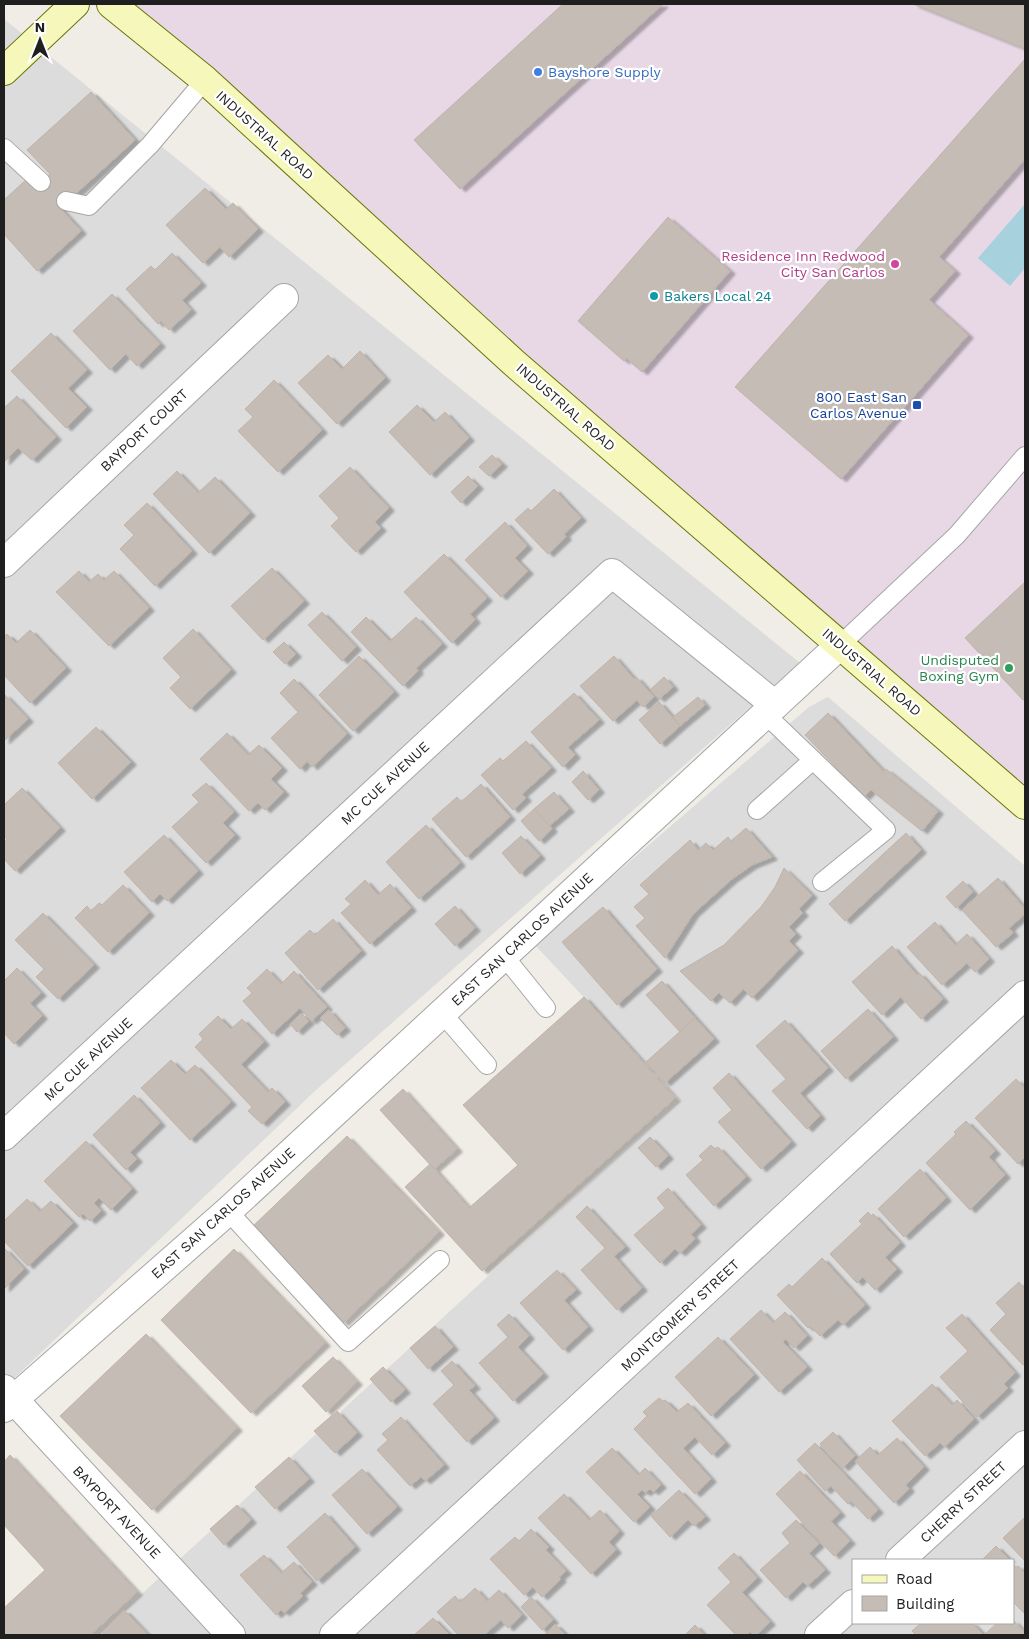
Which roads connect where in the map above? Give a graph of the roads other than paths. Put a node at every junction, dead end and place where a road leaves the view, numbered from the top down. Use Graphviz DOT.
graph roads {
  1 [pos="75,4"];
  2 [pos="111,4"];
  3 [pos="4,71"];
  4 [pos="205,80"];
  5 [pos="4,148"];
  6 [pos="41,182"];
  7 [pos="66,201"];
  8 [pos="284,298"];
  9 [pos="1025,456"];
  10 [pos="4,563"];
  11 [pos="840,645"];
  12 [pos="770,710"];
  13 [pos="813,760"];
  14 [pos="1025,806"];
  15 [pos="757,810"];
  16 [pos="822,882"];
  17 [pos="504,956"];
  18 [pos="1025,995"];
  19 [pos="546,1008"];
  20 [pos="442,1013"];
  21 [pos="487,1065"];
  22 [pos="4,1136"];
  23 [pos="228,1211"];
  24 [pos="440,1260"];
  25 [pos="7,1399"];
  26 [pos="1025,1445"];
  27 [pos="901,1559"];
  28 [pos="852,1605"];
  29 [pos="231,1635"];
  30 [pos="334,1635"];
  31 [pos="819,1635"];
  1 -- 3 [label="main road"];
  2 -- 4 [label="main road, INDUSTRIAL ROAD"];
  4 -- 7 [label="lane"];
  4 -- 11 [label="main road, INDUSTRIAL ROAD"];
  5 -- 6 [label="lane"];
  8 -- 10 [label="street, BAYPORT COURT"];
  9 -- 11 [label="lane, EAST SAN CARLOS AVENUE"];
  11 -- 12 [label="street, EAST SAN CARLOS AVENUE"];
  11 -- 14 [label="main road, INDUSTRIAL ROAD"];
  12 -- 13 [label="lane"];
  12 -- 17 [label="street, EAST SAN CARLOS AVENUE"];
  12 -- 22 [label="street, MC CUE AVENUE"];
  13 -- 15 [label="lane"];
  13 -- 16 [label="lane"];
  17 -- 19 [label="lane"];
  17 -- 20 [label="street, EAST SAN CARLOS AVENUE"];
  18 -- 30 [label="street, MONTGOMERY STREET"];
  20 -- 21 [label="lane"];
  20 -- 23 [label="street, EAST SAN CARLOS AVENUE"];
  23 -- 24 [label="lane"];
  23 -- 25 [label="street, EAST SAN CARLOS AVENUE"];
  25 -- 29 [label="street, BAYPORT AVENUE"];
  26 -- 27 [label="street, CHERRY STREET"];
  28 -- 31 [label="street"];
}
